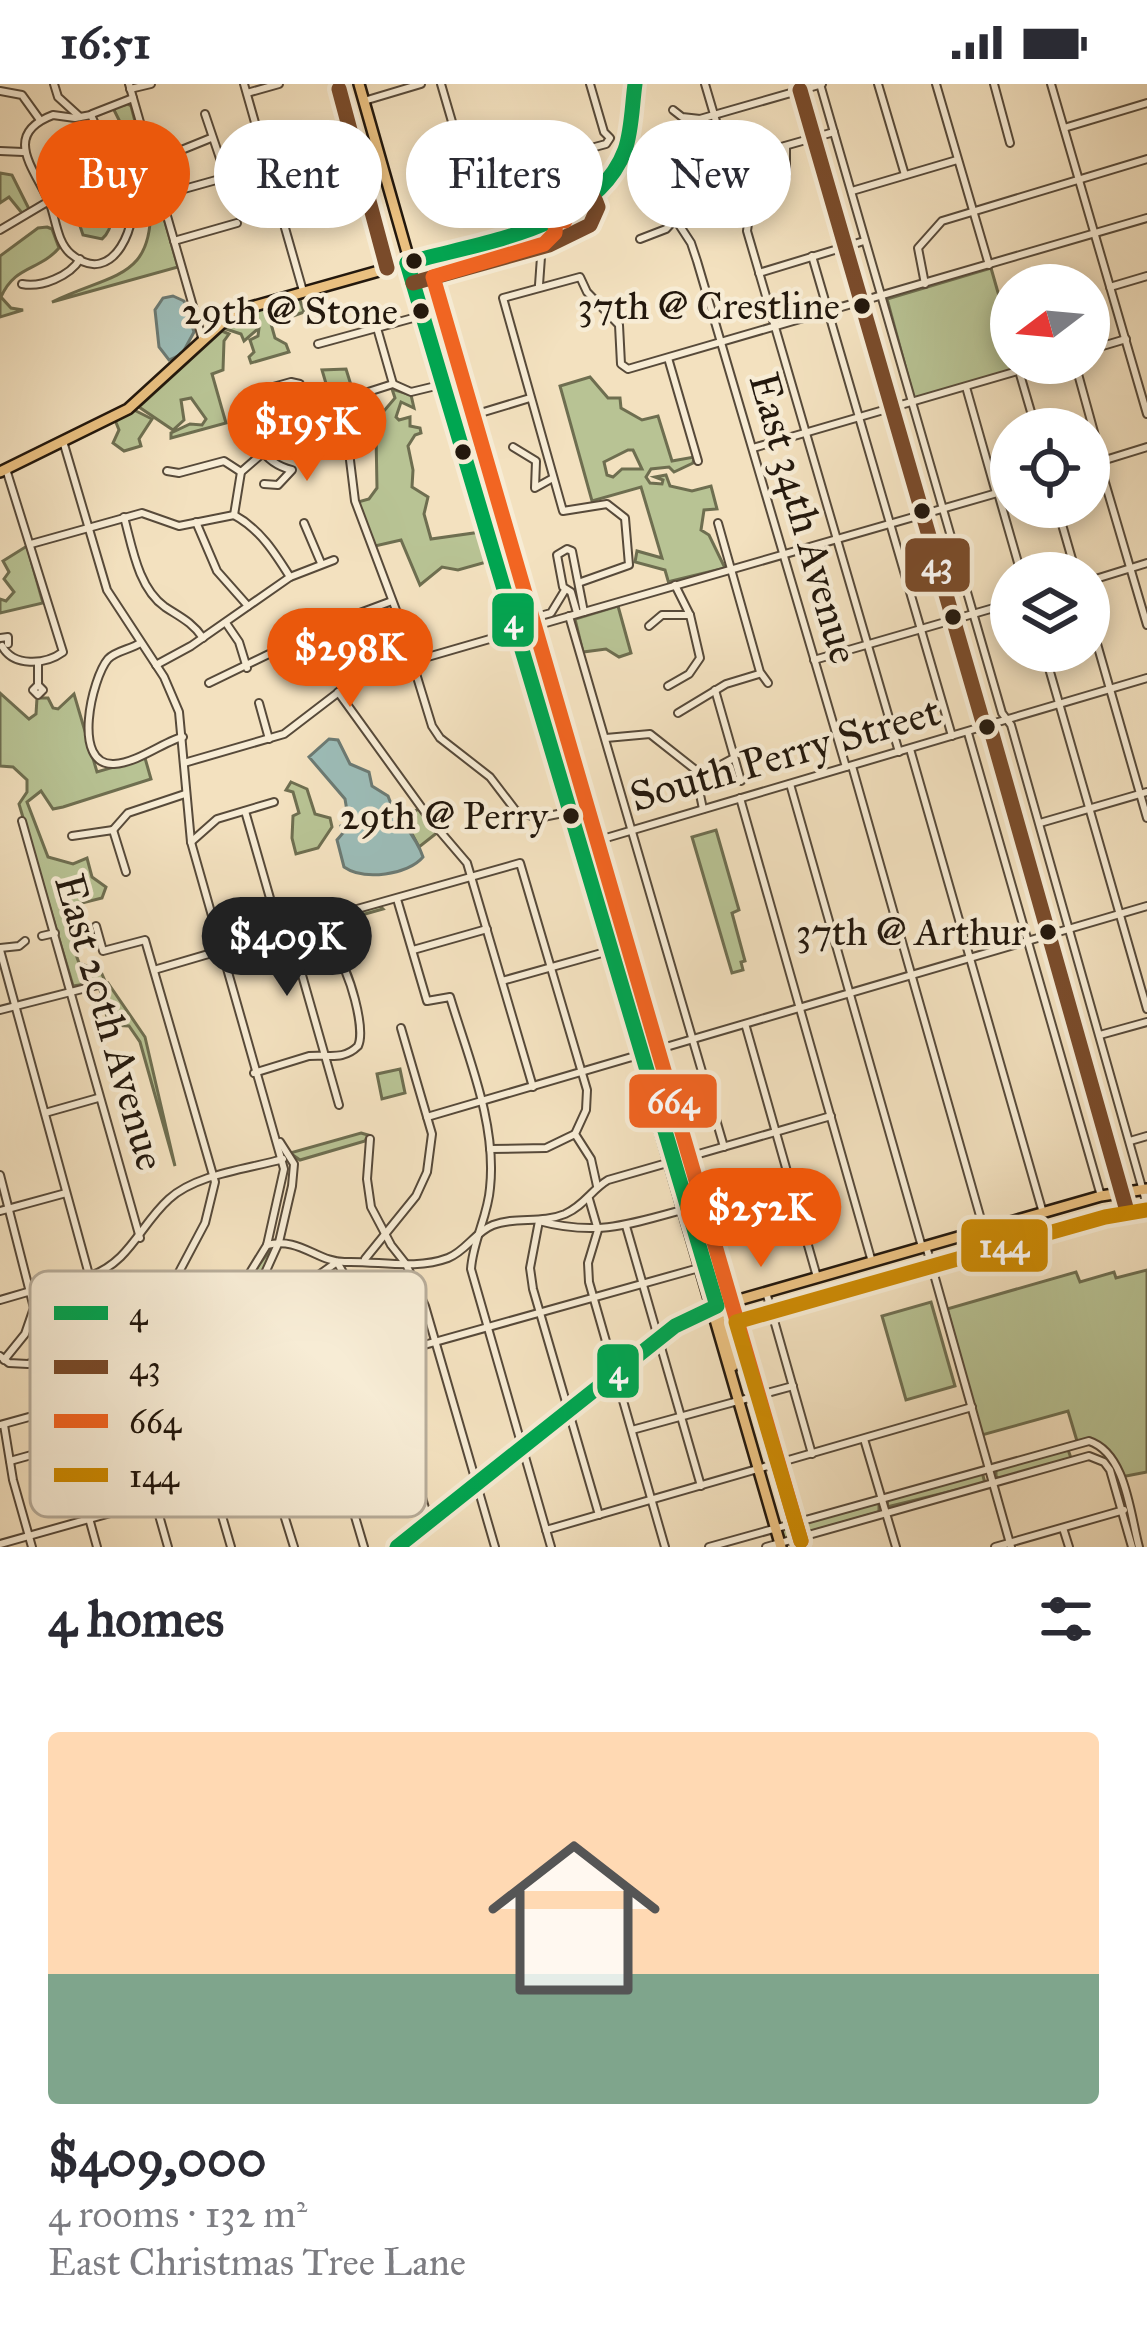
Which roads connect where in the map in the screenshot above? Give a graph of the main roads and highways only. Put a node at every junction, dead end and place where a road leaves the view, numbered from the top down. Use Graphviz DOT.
graph roads {
  1 [pos="359,84"];
  2 [pos="633,84"];
  3 [pos="409,262"];
  4 [pos="3,470"];
  5 [pos="672,1162"];
  6 [pos="1145,1189"];
  7 [pos="714,1307"];
  8 [pos="780,1545"];
  9 [pos="397,1547"];
  1 -- 3 [label="main road"];
  2 -- 3 [label="main road"];
  3 -- 4 [label="main road"];
  3 -- 5 [label="main road"];
  5 -- 7 [label="main road"];
  5 -- 7 [label="main road"];
  6 -- 7 [label="main road"];
  7 -- 8 [label="main road"];
  7 -- 9 [label="main road"];
}
